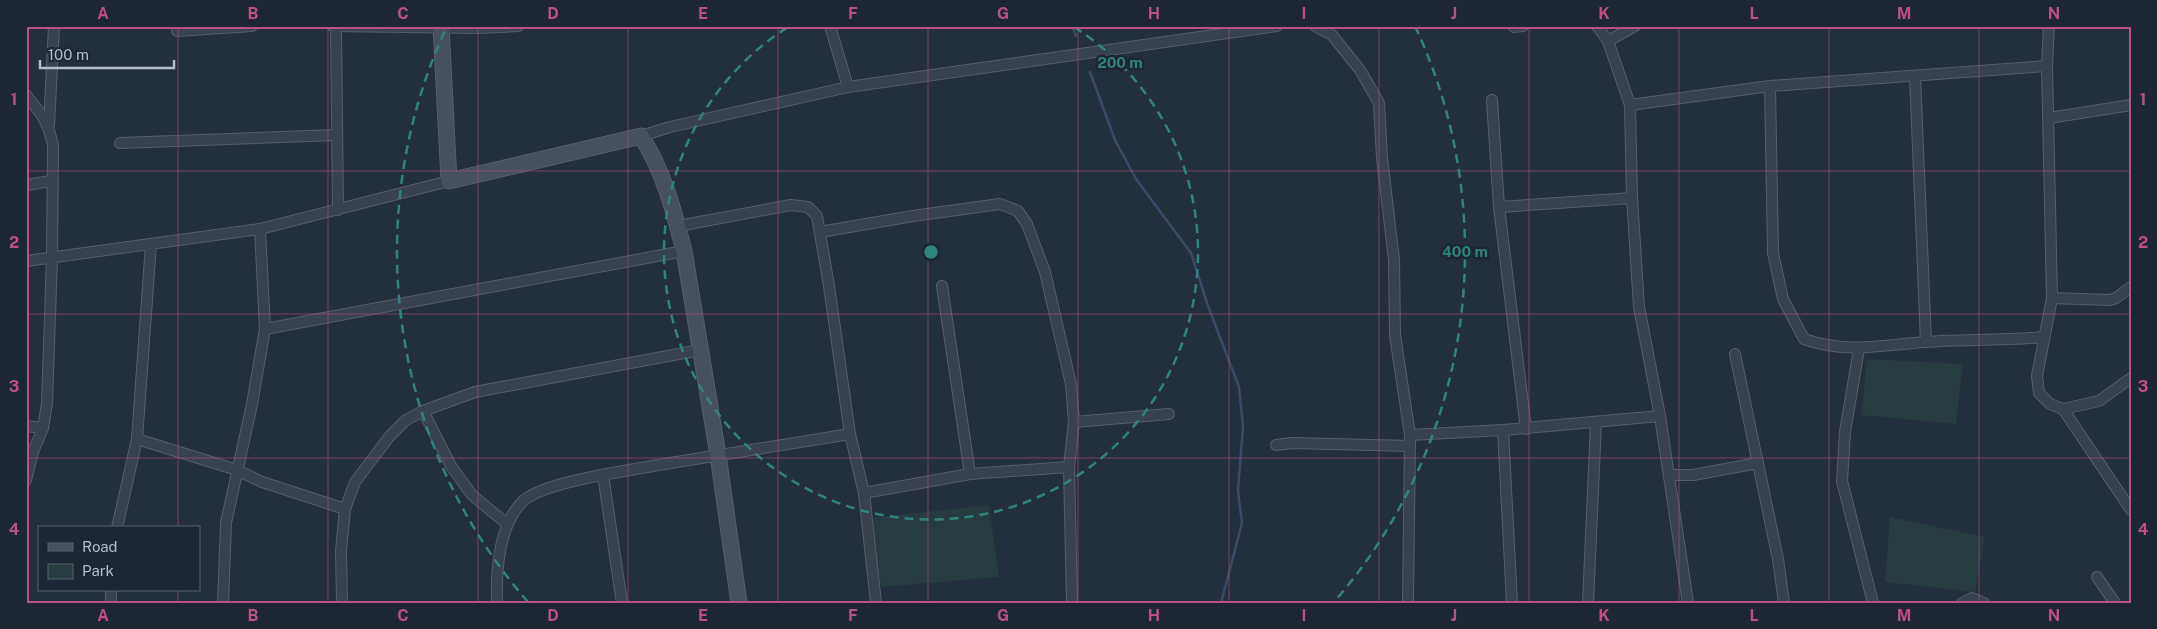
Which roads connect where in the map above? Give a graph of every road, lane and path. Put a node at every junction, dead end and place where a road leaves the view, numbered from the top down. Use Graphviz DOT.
graph roads {
  1 [pos="54,26"];
  2 [pos="252,26"];
  3 [pos="334,26"];
  4 [pos="518,26"];
  5 [pos="830,26"];
  6 [pos="1277,26"];
  7 [pos="1315,26"];
  8 [pos="1597,26"];
  9 [pos="1634,26"];
  10 [pos="2049,26"];
  11 [pos="441,27"];
  12 [pos="177,31"];
  13 [pos="1608,40"];
  14 [pos="2048,66"];
  15 [pos="1915,76"];
  16 [pos="1770,86"];
  17 [pos="848,87"];
  18 [pos="26,95"];
  19 [pos="1492,100"];
  20 [pos="1630,105"];
  21 [pos="2131,105"];
  22 [pos="2049,118"];
  23 [pos="49,126"];
  24 [pos="336,135"];
  25 [pos="642,136"];
  26 [pos="120,143"];
  27 [pos="51,181"];
  28 [pos="449,181"];
  29 [pos="26,185"];
  30 [pos="1632,198"];
  31 [pos="1499,208"];
  32 [pos="338,210"];
  33 [pos="678,226"];
  34 [pos="260,229"];
  35 [pos="820,232"];
  36 [pos="151,244"];
  37 [pos="684,251"];
  38 [pos="52,258"];
  39 [pos="26,261"];
  40 [pos="942,286"];
  41 [pos="2131,287"];
  42 [pos="2052,298"];
  43 [pos="265,329"];
  44 [pos="2043,337"];
  45 [pos="1926,342"];
  46 [pos="1859,349"];
  47 [pos="700,350"];
  48 [pos="1736,354"];
  49 [pos="2131,378"];
  50 [pos="2063,409"];
  51 [pos="422,411"];
  52 [pos="1169,414"];
  53 [pos="1660,416"];
  54 [pos="1074,422"];
  55 [pos="1596,423"];
  56 [pos="26,426"];
  57 [pos="43,428"];
  58 [pos="1526,428"];
  59 [pos="1503,430"];
  60 [pos="850,434"];
  61 [pos="137,439"];
  62 [pos="1410,441"];
  63 [pos="1276,445"];
  64 [pos="718,455"];
  65 [pos="1758,463"];
  66 [pos="1069,467"];
  67 [pos="237,470"];
  68 [pos="970,474"];
  69 [pos="604,475"];
  70 [pos="1669,475"];
  71 [pos="26,480"];
  72 [pos="864,492"];
  73 [pos="345,509"];
  74 [pos="2131,510"];
  75 [pos="508,524"];
  76 [pos="117,526"];
  77 [pos="2097,577"];
  78 [pos="223,603"];
  79 [pos="342,603"];
  80 [pos="497,603"];
  81 [pos="622,603"];
  82 [pos="739,603"];
  83 [pos="876,603"];
  84 [pos="1072,603"];
  85 [pos="1408,603"];
  86 [pos="1512,603"];
  87 [pos="1588,603"];
  88 [pos="1688,603"];
  89 [pos="1784,603"];
  90 [pos="1872,603"];
  91 [pos="1962,603"];
  92 [pos="1984,603"];
  93 [pos="2115,603"];
  1 -- 23 [label="street"];
  2 -- 12 [label="street"];
  3 -- 11 [label="street"];
  3 -- 24 [label="street"];
  4 -- 11 [label="street"];
  5 -- 17 [label="street"];
  6 -- 17 [label="street"];
  7 -- 62 [label="street"];
  8 -- 13 [label="street"];
  9 -- 13 [label="street"];
  10 -- 14 [label="street"];
  11 -- 28 [label="street"];
  13 -- 20 [label="street"];
  14 -- 15 [label="street"];
  14 -- 22 [label="street"];
  15 -- 16 [label="street"];
  15 -- 45 [label="street"];
  16 -- 20 [label="street"];
  16 -- 46 [label="street"];
  17 -- 25 [label="street"];
  18 -- 23 [label="street"];
  19 -- 31 [label="street"];
  20 -- 30 [label="street"];
  21 -- 22 [label="street"];
  22 -- 42 [label="street"];
  23 -- 27 [label="street"];
  24 -- 26 [label="street"];
  24 -- 32 [label="street"];
  25 -- 28 [label="street"];
  25 -- 33 [label="street"];
  27 -- 29 [label="street"];
  27 -- 38 [label="street"];
  28 -- 32 [label="street"];
  30 -- 31 [label="street"];
  30 -- 53 [label="street"];
  31 -- 58 [label="street"];
  32 -- 34 [label="street"];
  33 -- 35 [label="street"];
  33 -- 37 [label="street"];
  34 -- 36 [label="street"];
  34 -- 43 [label="street"];
  35 -- 54 [label="street"];
  35 -- 60 [label="street"];
  36 -- 38 [label="street"];
  36 -- 61 [label="street"];
  37 -- 43 [label="street"];
  37 -- 47 [label="street"];
  38 -- 39 [label="street"];
  38 -- 57 [label="street"];
  40 -- 68 [label="street"];
  41 -- 42 [label="street"];
  42 -- 44 [label="street"];
  43 -- 67 [label="street"];
  44 -- 45 [label="street"];
  44 -- 50 [label="street"];
  45 -- 46 [label="street"];
  46 -- 90 [label="street"];
  47 -- 51 [label="street"];
  47 -- 64 [label="street"];
  48 -- 65 [label="street"];
  49 -- 50 [label="street"];
  50 -- 74 [label="street"];
  51 -- 73 [label="street"];
  51 -- 75 [label="street"];
  52 -- 54 [label="street"];
  53 -- 55 [label="street"];
  53 -- 70 [label="street"];
  54 -- 66 [label="street"];
  55 -- 58 [label="street"];
  55 -- 87 [label="street"];
  56 -- 57 [label="street"];
  57 -- 71 [label="street"];
  58 -- 59 [label="street"];
  59 -- 62 [label="street"];
  59 -- 86 [label="street"];
  60 -- 64 [label="street"];
  60 -- 72 [label="street"];
  61 -- 67 [label="street"];
  61 -- 76 [label="street"];
  62 -- 63 [label="street"];
  62 -- 85 [label="street"];
  64 -- 69 [label="street"];
  64 -- 82 [label="street"];
  65 -- 70 [label="street"];
  65 -- 89 [label="street"];
  66 -- 68 [label="street"];
  66 -- 84 [label="street"];
  67 -- 73 [label="street"];
  67 -- 78 [label="street"];
  68 -- 72 [label="street"];
  69 -- 75 [label="street"];
  69 -- 81 [label="street"];
  70 -- 88 [label="street"];
  72 -- 83 [label="street"];
  73 -- 79 [label="street"];
  75 -- 80 [label="street"];
  77 -- 93 [label="street"];
  91 -- 92 [label="street"];
}
